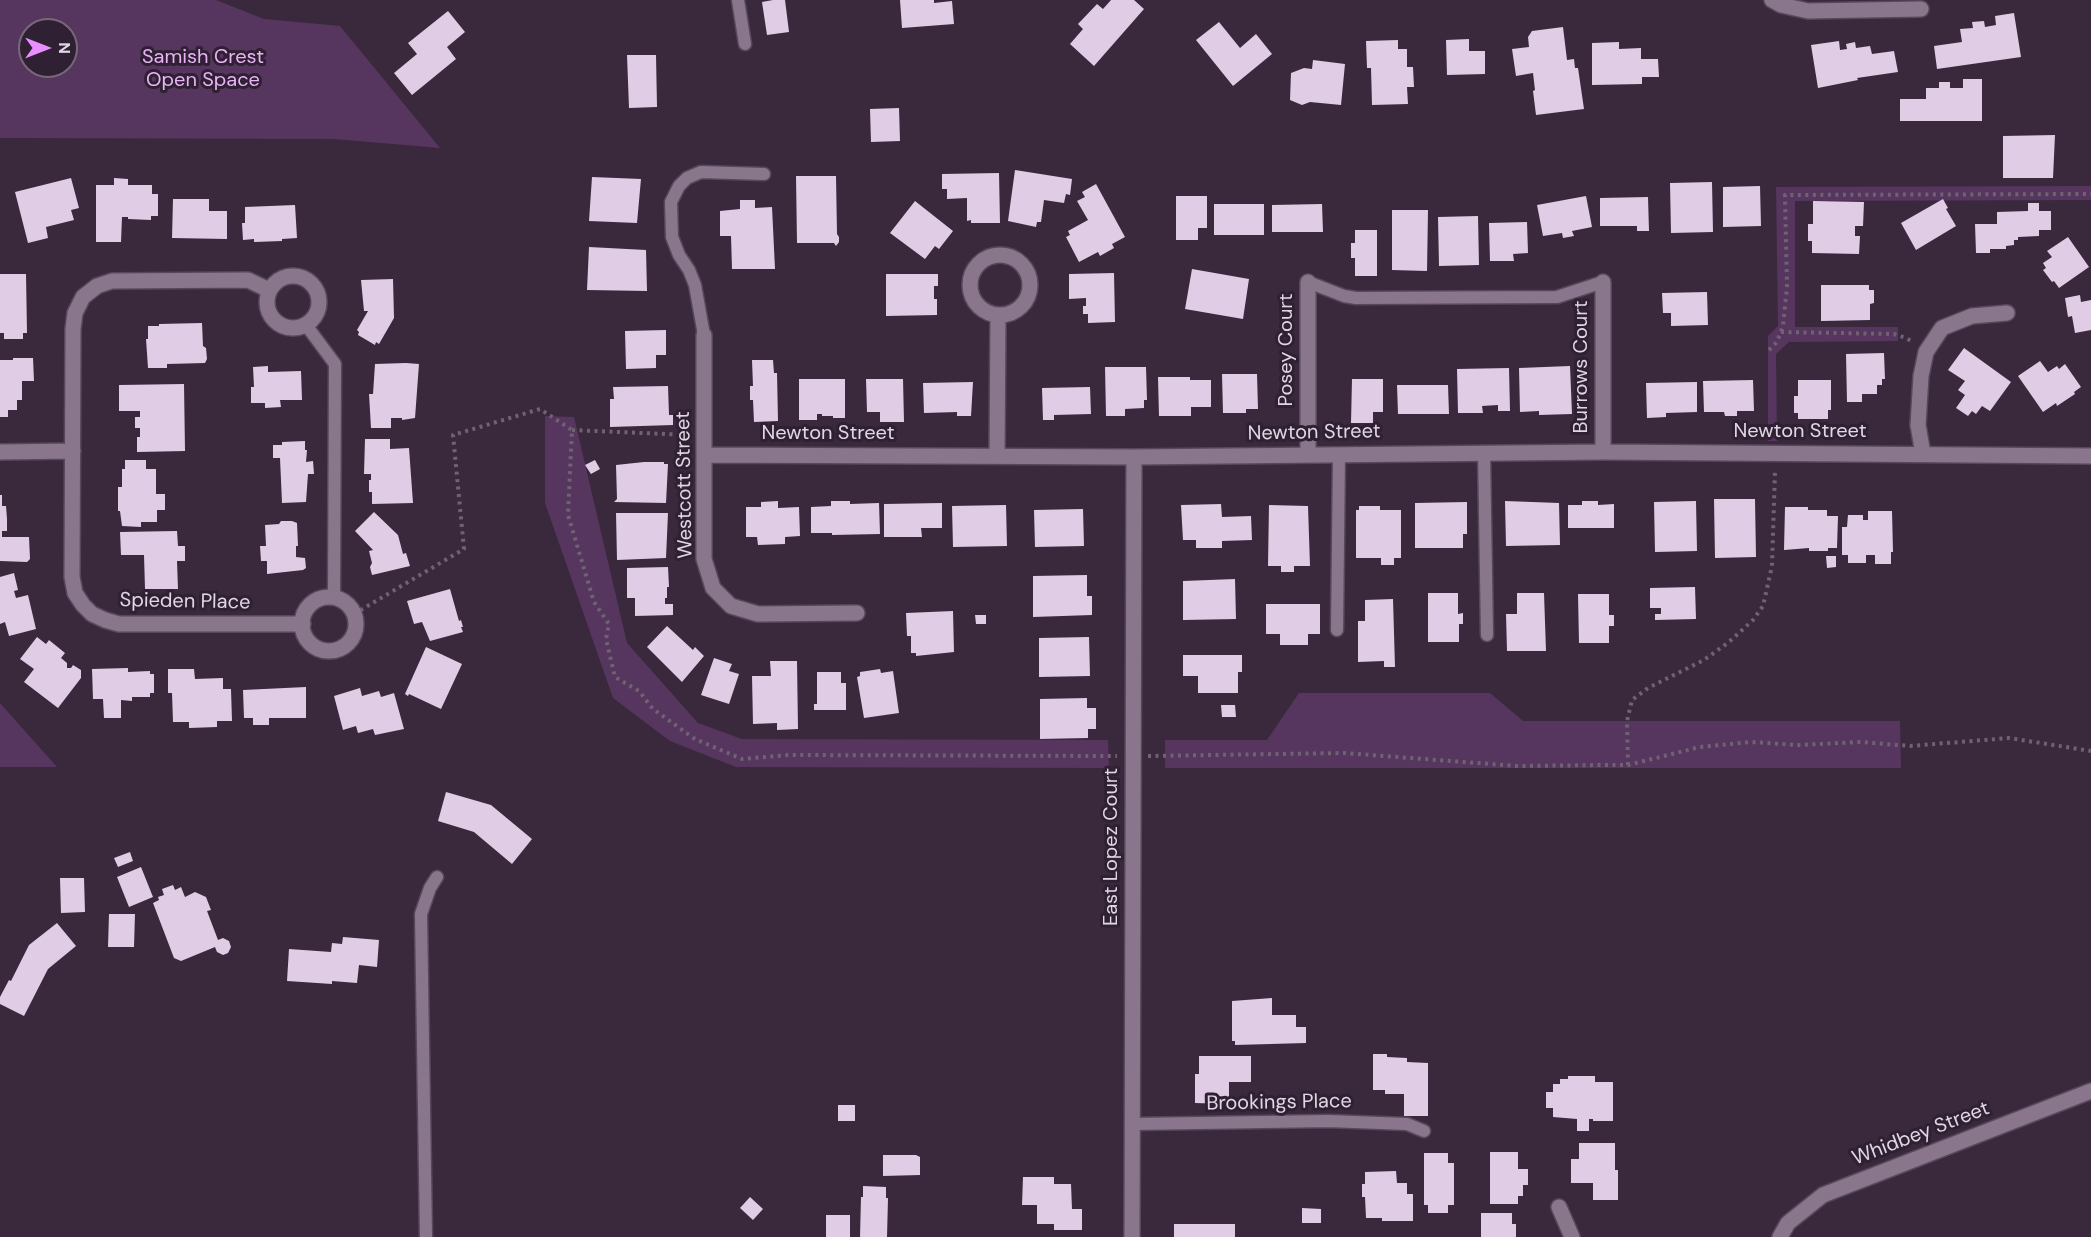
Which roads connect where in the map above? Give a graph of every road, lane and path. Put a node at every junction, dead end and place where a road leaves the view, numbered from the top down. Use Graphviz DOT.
graph roads {
  1 [pos="738,0"];
  2 [pos="1773,0"];
  3 [pos="1921,9"];
  4 [pos="745,44"];
  5 [pos="764,174"];
  6 [pos="2091,194"];
  7 [pos="1308,282"];
  8 [pos="1603,282"];
  9 [pos="269,290"];
  10 [pos="2007,314"];
  11 [pos="998,315"];
  12 [pos="306,325"];
  13 [pos="1780,332"];
  14 [pos="704,335"];
  15 [pos="1769,350"];
  16 [pos="1926,352"];
  17 [pos="572,430"];
  18 [pos="705,435"];
  19 [pos="73,451"];
  20 [pos="0,452"];
  21 [pos="1484,452"];
  22 [pos="1603,452"];
  23 [pos="1784,452"];
  24 [pos="1308,454"];
  25 [pos="1339,454"];
  26 [pos="1923,454"];
  27 [pos="705,455"];
  28 [pos="997,455"];
  29 [pos="2091,456"];
  30 [pos="1134,457"];
  31 [pos="334,597"];
  32 [pos="857,613"];
  33 [pos="354,614"];
  34 [pos="303,624"];
  35 [pos="1337,630"];
  36 [pos="1487,635"];
  37 [pos="2091,751"];
  38 [pos="1133,756"];
  39 [pos="1628,765"];
  40 [pos="437,877"];
  41 [pos="2091,1091"];
  42 [pos="1132,1124"];
  43 [pos="1424,1131"];
  44 [pos="1559,1207"];
  45 [pos="426,1237"];
  46 [pos="1132,1237"];
  47 [pos="1572,1237"];
  48 [pos="1780,1237"];
  1 -- 4 [label="lane"];
  2 -- 3 [label="street"];
  5 -- 14 [label="lane"];
  6 -- 13 [label="path"];
  7 -- 8 [label="lane"];
  7 -- 24 [label="street, Posey Court"];
  8 -- 22 [label="street, Burrows Court"];
  9 -- 12 [label="street"];
  9 -- 12 [label="street"];
  9 -- 19 [label="street, Spieden Place"];
  10 -- 16 [label="street"];
  11 -- 28 [label="street"];
  12 -- 31 [label="lane"];
  13 -- 15 [label="path"];
  13 -- 16 [label="path"];
  14 -- 18 [label="street, Westcott Street"];
  16 -- 26 [label="street"];
  17 -- 18 [label="path"];
  17 -- 33 [label="path"];
  17 -- 38 [label="path"];
  18 -- 27 [label="street, Westcott Street"];
  19 -- 20 [label="street"];
  19 -- 34 [label="street, Spieden Place"];
  21 -- 22 [label="street, Newton Street"];
  21 -- 25 [label="street, Newton Street"];
  21 -- 36 [label="lane"];
  22 -- 23 [label="street, Newton Street"];
  23 -- 26 [label="street, Newton Street"];
  23 -- 39 [label="path"];
  24 -- 25 [label="street, Newton Street"];
  24 -- 30 [label="street, Newton Street"];
  25 -- 35 [label="lane"];
  26 -- 29 [label="street, Newton Street"];
  27 -- 28 [label="street, Newton Street"];
  27 -- 32 [label="street, Westcott Street"];
  28 -- 30 [label="street, Newton Street"];
  30 -- 38 [label="street, East Lopez Court"];
  31 -- 33 [label="street"];
  31 -- 34 [label="street"];
  33 -- 34 [label="street"];
  37 -- 39 [label="path"];
  38 -- 39 [label="path"];
  38 -- 42 [label="street, East Lopez Court"];
  40 -- 45 [label="lane"];
  41 -- 48 [label="street, Whidbey Street"];
  42 -- 43 [label="lane, Brookings Place"];
  42 -- 46 [label="street, East Lopez Court"];
  44 -- 47 [label="street"];
}
